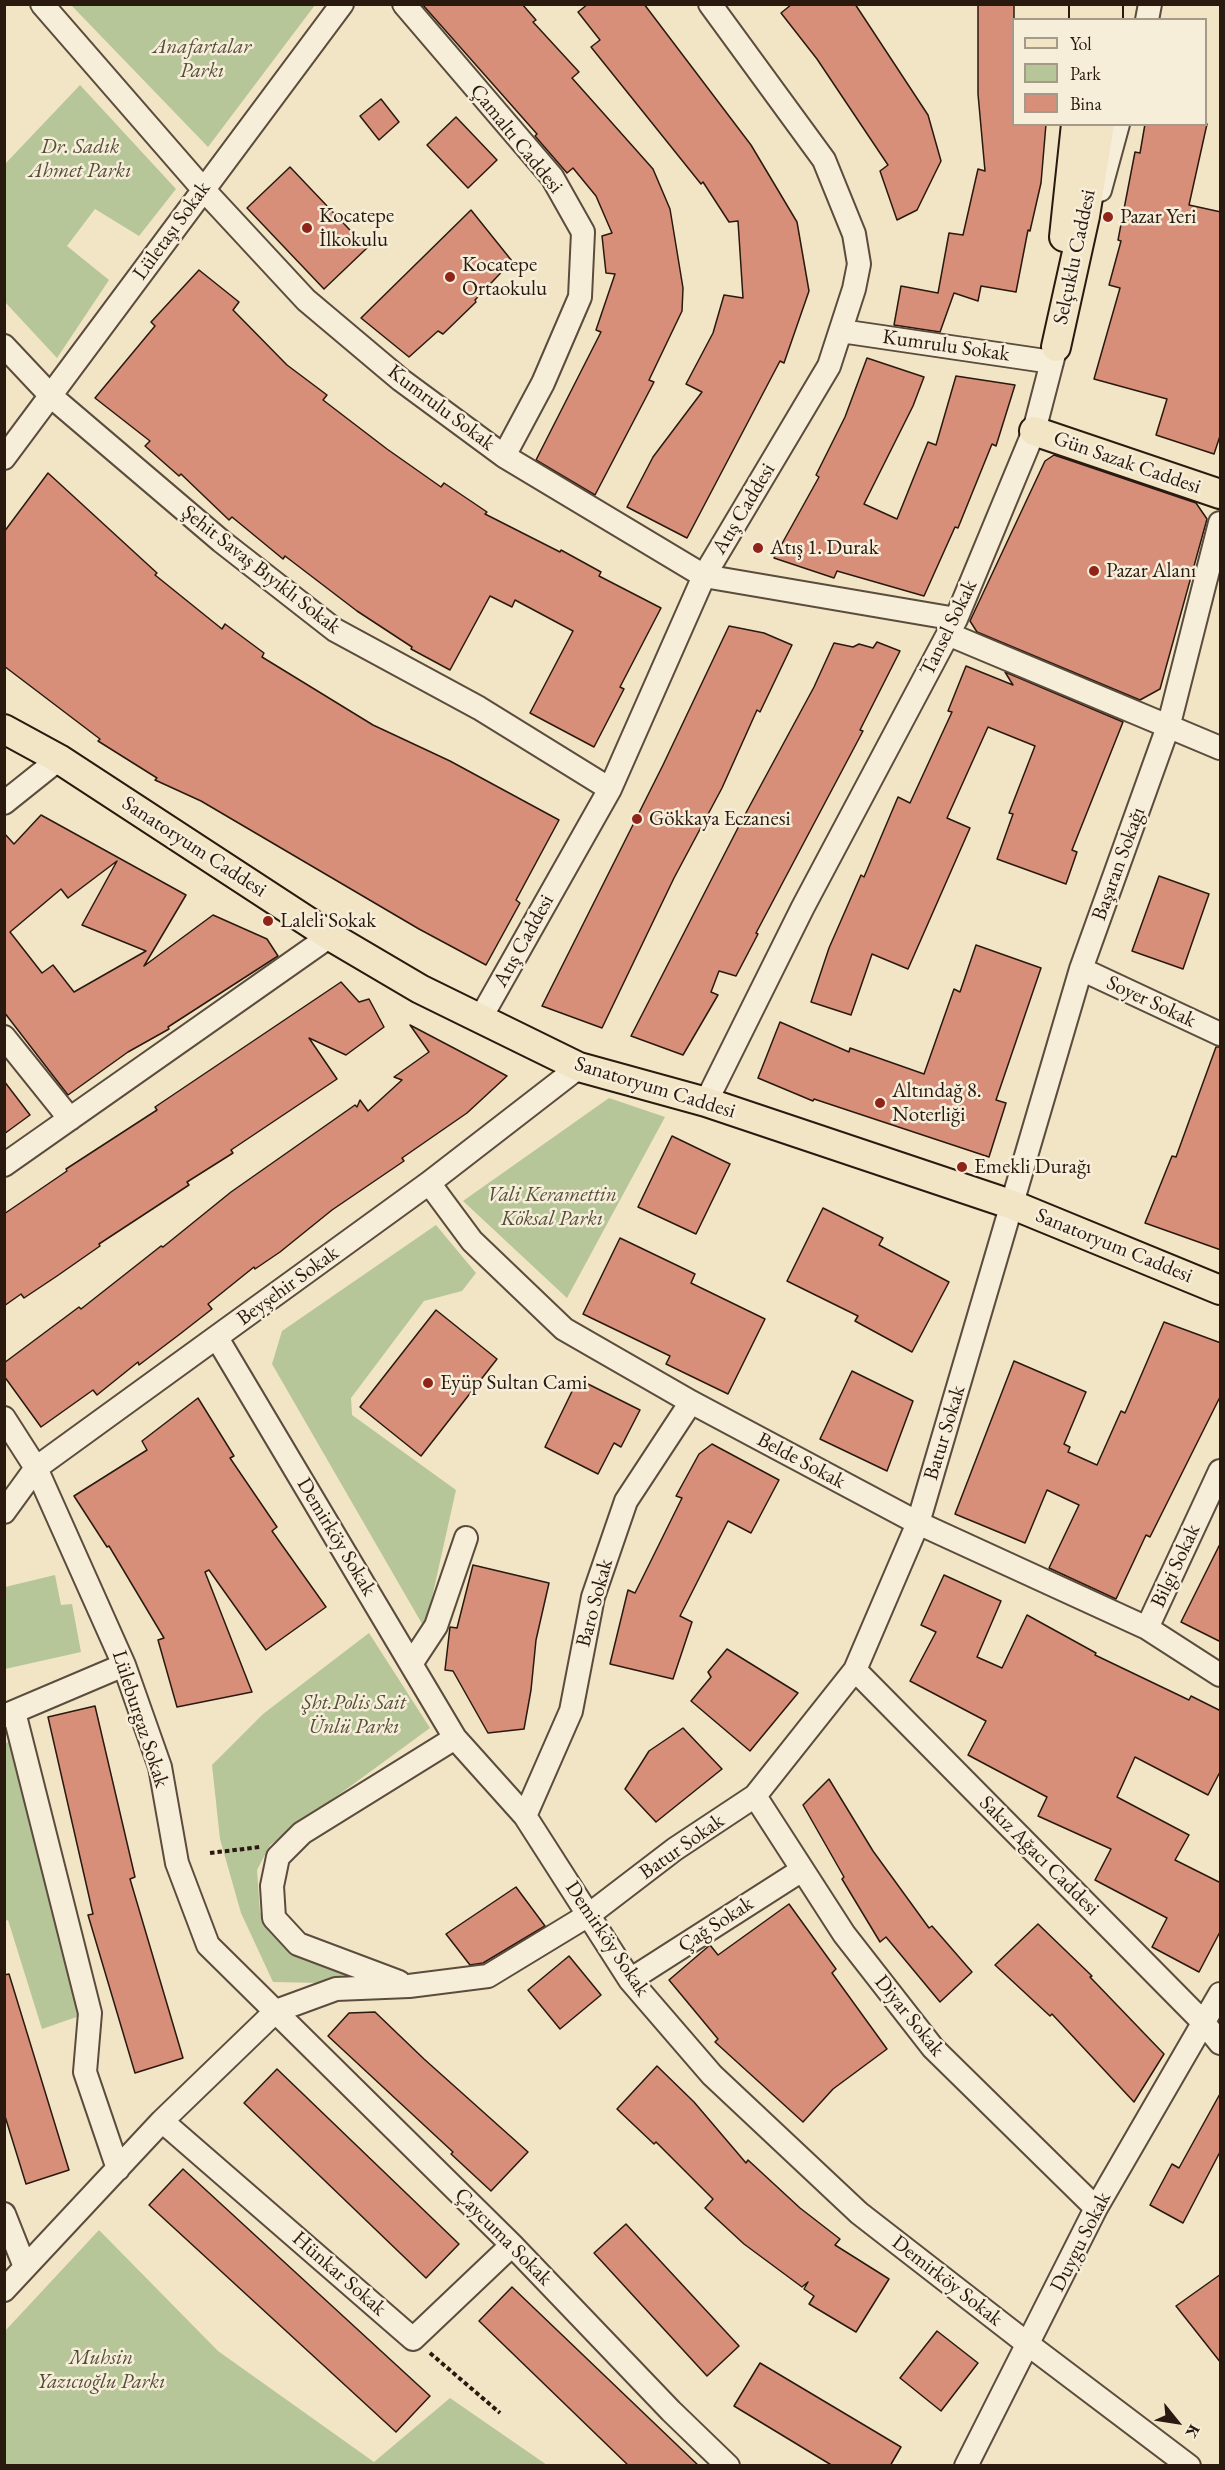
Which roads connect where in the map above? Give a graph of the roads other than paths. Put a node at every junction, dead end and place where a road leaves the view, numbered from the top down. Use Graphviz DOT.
graph roads {
  1 [pos="42,4"];
  2 [pos="342,4"];
  3 [pos="404,4"];
  4 [pos="710,4"];
  5 [pos="1076,126"];
  6 [pos="1100,126"];
  7 [pos="1117,126"];
  8 [pos="202,189"];
  9 [pos="840,331"];
  10 [pos="4,346"];
  11 [pos="1054,354"];
  12 [pos="52,397"];
  13 [pos="1034,431"];
  14 [pos="504,456"];
  15 [pos="4,458"];
  16 [pos="1221,494"];
  17 [pos="1221,523"];
  18 [pos="704,576"];
  19 [pos="952,627"];
  20 [pos="1169,724"];
  21 [pos="4,729"];
  22 [pos="1221,748"];
  23 [pos="59,759"];
  24 [pos="610,789"];
  25 [pos="4,803"];
  26 [pos="330,936"];
  27 [pos="1081,969"];
  28 [pos="480,1019"];
  29 [pos="1221,1034"];
  30 [pos="4,1037"];
  31 [pos="579,1067"];
  32 [pos="706,1102"];
  33 [pos="70,1119"];
  34 [pos="4,1166"];
  35 [pos="429,1183"];
  36 [pos="1013,1205"];
  37 [pos="1221,1290"];
  38 [pos="217,1338"];
  39 [pos="691,1402"];
  40 [pos="4,1418"];
  41 [pos="36,1468"];
  42 [pos="1221,1471"];
  43 [pos="4,1512"];
  44 [pos="918,1523"];
  45 [pos="466,1538"];
  46 [pos="1147,1628"];
  47 [pos="411,1664"];
  48 [pos="124,1665"];
  49 [pos="855,1670"];
  50 [pos="1221,1675"];
  51 [pos="9,1714"];
  52 [pos="455,1738"];
  53 [pos="755,1796"];
  54 [pos="525,1816"];
  55 [pos="802,1870"];
  56 [pos="590,1914"];
  57 [pos="630,1980"];
  58 [pos="409,1986"];
  59 [pos="1221,1994"];
  60 [pos="276,2011"];
  61 [pos="1204,2023"];
  62 [pos="1221,2043"];
  63 [pos="162,2121"];
  64 [pos="117,2169"];
  65 [pos="1096,2208"];
  66 [pos="4,2214"];
  67 [pos="512,2245"];
  68 [pos="25,2267"];
  69 [pos="4,2290"];
  70 [pos="1029,2345"];
  71 [pos="728,2466"];
  72 [pos="966,2466"];
  73 [pos="1189,2466"];
  1 -- 8 [label="street, Kumrulu Sokak"];
  2 -- 8 [label="street, Lületaşı Sokak"];
  3 -- 14 [label="street, Çamaltı Caddesi"];
  4 -- 9 [label="street, Atış Caddesi"];
  5 -- 11 [label="main road, Selçuklu Caddesi"];
  6 -- 11 [label="main road, Selçuklu Caddesi"];
  7 -- 11 [label="street, Tansel Sokak"];
  8 -- 12 [label="street, Lületaşı Sokak"];
  8 -- 14 [label="street, Kumrulu Sokak"];
  9 -- 11 [label="street, Kumrulu Sokak"];
  9 -- 18 [label="street, Atış Caddesi"];
  10 -- 12 [label="street, Şehit Savaş Bıyıklı Sokak"];
  11 -- 13 [label="street, Tansel Sokak"];
  12 -- 15 [label="street, Lületaşı Sokak"];
  12 -- 24 [label="street, Şehit Savaş Bıyıklı Sokak"];
  13 -- 16 [label="main road, Gün Sazak Caddesi"];
  13 -- 19 [label="street, Tansel Sokak"];
  14 -- 18 [label="street, Kumrulu Sokak"];
  17 -- 20 [label="street, Başaran Sokağı"];
  18 -- 19 [label="street, Kumrulu Sokak"];
  18 -- 24 [label="street, Atış Caddesi"];
  19 -- 20 [label="street, Kumrulu Sokak"];
  19 -- 32 [label="street, Tansel Sokak"];
  20 -- 22 [label="street, Kumrulu Sokak"];
  20 -- 27 [label="street, Başaran Sokağı"];
  21 -- 23 [label="main road, Sanatoryum Caddesi"];
  23 -- 25 [label="street"];
  23 -- 26 [label="main road, Sanatoryum Caddesi"];
  24 -- 28 [label="street, Atış Caddesi"];
  26 -- 28 [label="main road, Sanatoryum Caddesi"];
  26 -- 33 [label="street"];
  27 -- 29 [label="street, Soyer Sokak"];
  27 -- 36 [label="street, Başaran Sokağı"];
  28 -- 31 [label="main road, Sanatoryum Caddesi"];
  30 -- 33 [label="street"];
  31 -- 32 [label="main road, Sanatoryum Caddesi"];
  31 -- 35 [label="street, Beyşehir Sokak"];
  32 -- 36 [label="main road, Sanatoryum Caddesi"];
  33 -- 34 [label="street"];
  35 -- 38 [label="street, Beyşehir Sokak"];
  35 -- 39 [label="street, Belde Sokak"];
  36 -- 37 [label="main road, Sanatoryum Caddesi"];
  36 -- 44 [label="street, Batur Sokak"];
  38 -- 41 [label="street, Beyşehir Sokak"];
  38 -- 47 [label="street, Demirköy Sokak"];
  39 -- 44 [label="street, Belde Sokak"];
  39 -- 54 [label="street, Baro Sokak"];
  40 -- 41 [label="street, Lüleburgaz Sokak"];
  41 -- 43 [label="street, Beyşehir Sokak"];
  41 -- 48 [label="street, Lüleburgaz Sokak"];
  42 -- 46 [label="street, Bilgi Sokak"];
  44 -- 46 [label="street, Belde Sokak"];
  44 -- 49 [label="street, Batur Sokak"];
  45 -- 47 [label="street"];
  46 -- 50 [label="street, Belde Sokak"];
  47 -- 52 [label="street, Demirköy Sokak"];
  48 -- 51 [label="street"];
  48 -- 60 [label="street, Lüleburgaz Sokak"];
  49 -- 53 [label="street, Batur Sokak"];
  49 -- 61 [label="street, Sakız Ağacı Caddesi"];
  51 -- 64 [label="street"];
  52 -- 54 [label="street, Demirköy Sokak"];
  52 -- 58 [label="street, Batur Sokak"];
  53 -- 55 [label="street, Diyar Sokak"];
  53 -- 56 [label="street, Batur Sokak"];
  54 -- 56 [label="street, Demirköy Sokak"];
  55 -- 57 [label="street, Çağ Sokak"];
  55 -- 65 [label="street, Diyar Sokak"];
  56 -- 57 [label="street, Demirköy Sokak"];
  56 -- 58 [label="street, Batur Sokak"];
  57 -- 70 [label="street, Demirköy Sokak"];
  58 -- 60 [label="street"];
  59 -- 61 [label="street, Duygu Sokak"];
  60 -- 63 [label="street"];
  60 -- 67 [label="street, Çaycuma Sokak"];
  61 -- 62 [label="street, Sakız Ağacı Caddesi"];
  61 -- 65 [label="street, Duygu Sokak"];
  63 -- 64 [label="street"];
  63 -- 67 [label="street, Hünkar Sokak"];
  64 -- 68 [label="street"];
  65 -- 70 [label="street, Duygu Sokak"];
  66 -- 68 [label="street"];
  67 -- 71 [label="street, Çaycuma Sokak"];
  68 -- 69 [label="street"];
  70 -- 72 [label="street, Duygu Sokak"];
  70 -- 73 [label="street, Demirköy Sokak"];
}
